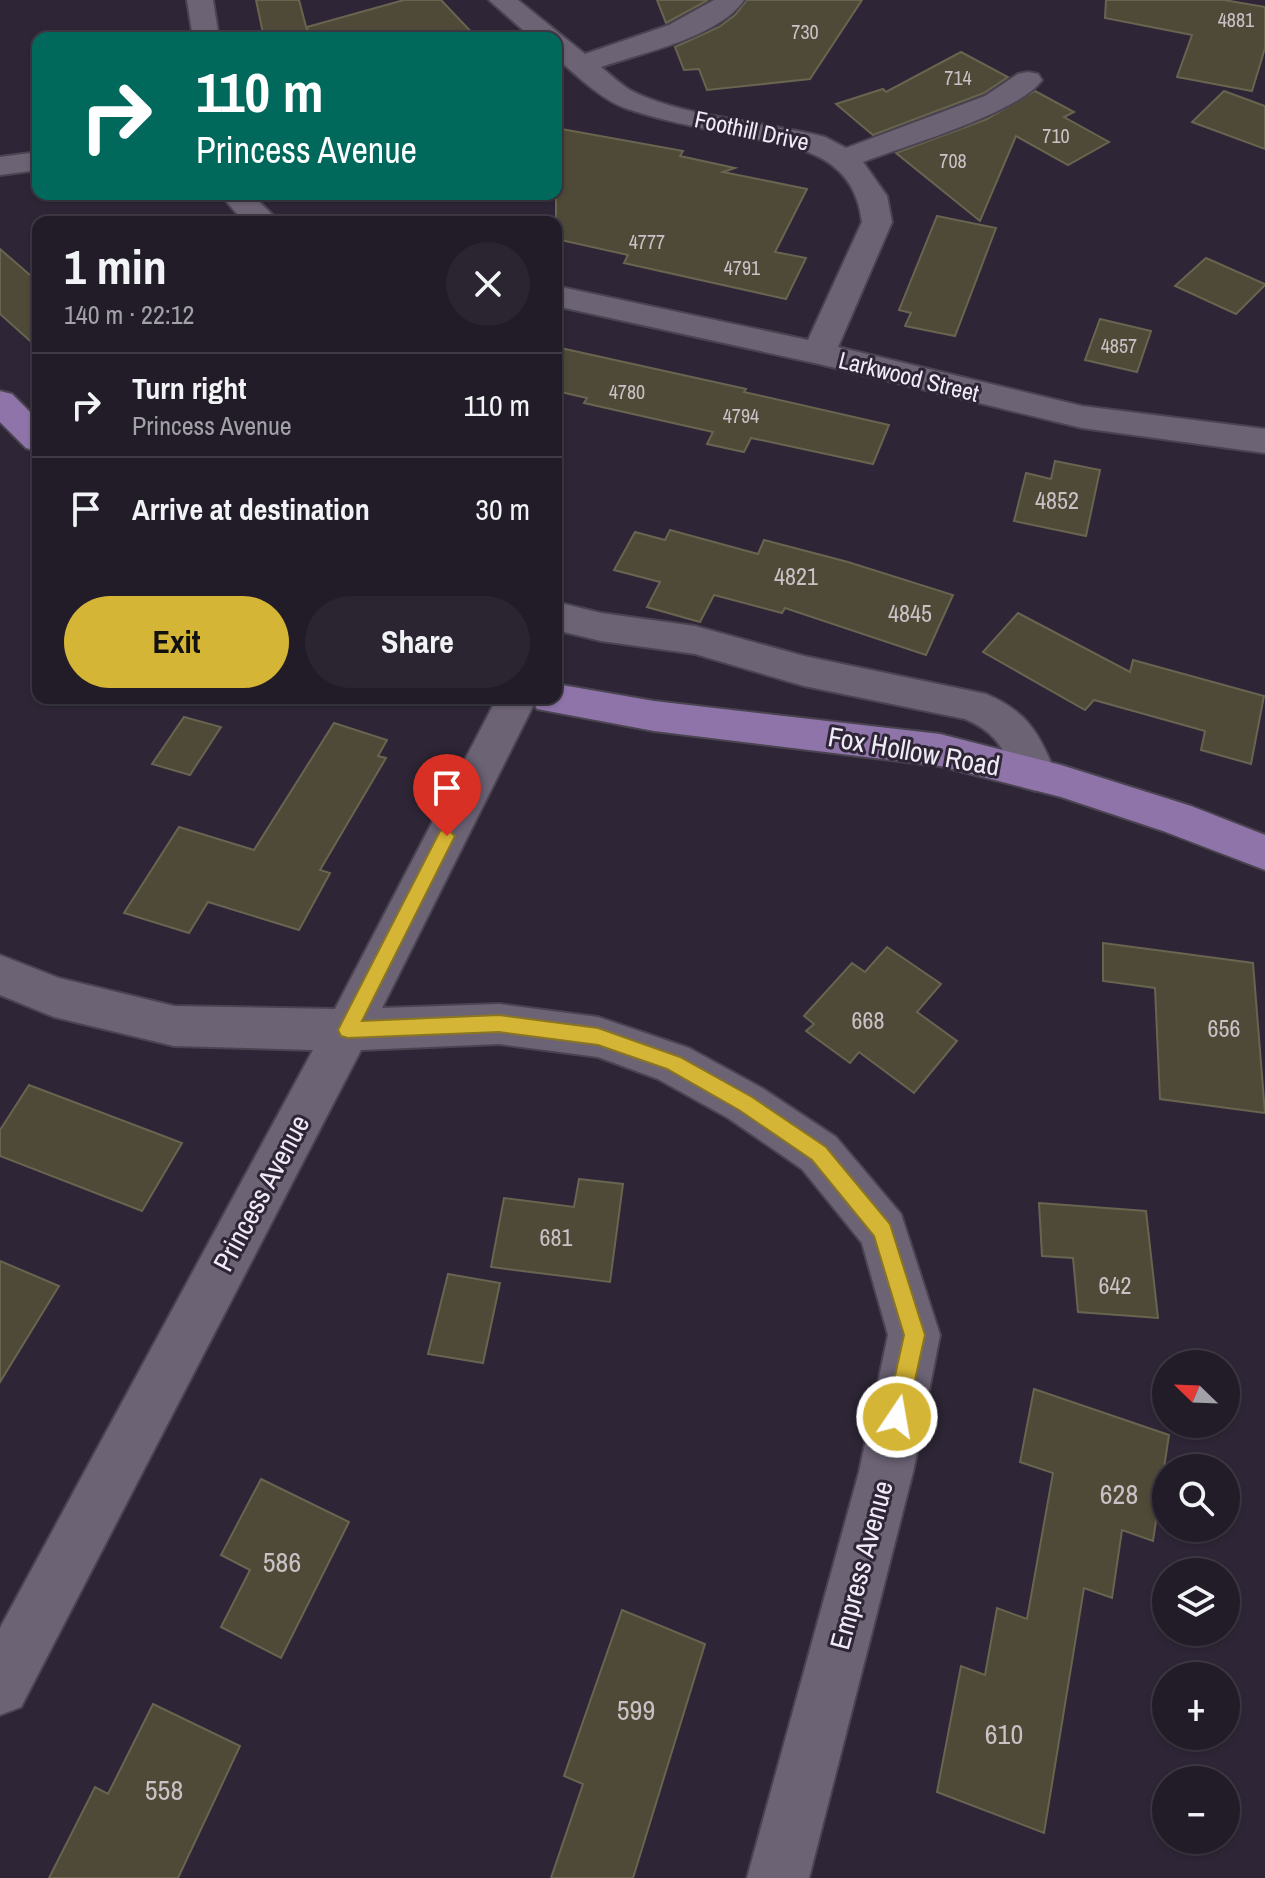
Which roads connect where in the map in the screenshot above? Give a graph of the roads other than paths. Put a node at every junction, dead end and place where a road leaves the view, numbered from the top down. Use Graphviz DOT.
graph roads {
  1 [pos="200,0"];
  2 [pos="502,0"];
  3 [pos="731,0"];
  4 [pos="205,32"];
  5 [pos="542,32"];
  6 [pos="562,49"];
  7 [pos="581,64"];
  8 [pos="1028,80"];
  9 [pos="843,159"];
  10 [pos="240,200"];
  11 [pos="256,216"];
  12 [pos="562,297"];
  13 [pos="819,353"];
  14 [pos="0,402"];
  15 [pos="32,434"];
  16 [pos="1265,441"];
  17 [pos="562,617"];
  18 [pos="562,700"];
  19 [pos="514,704"];
  20 [pos="1036,775"];
  21 [pos="1265,853"];
  22 [pos="0,974"];
  23 [pos="348,1030"];
  24 [pos="0,1686"];
  25 [pos="778,1878"];
  1 -- 4 [label="street"];
  2 -- 5 [label="street"];
  3 -- 7 [label="street"];
  6 -- 7 [label="street, Foothill Drive"];
  7 -- 9 [label="street, Foothill Drive"];
  8 -- 9 [label="street"];
  9 -- 13 [label="street, Foothill Drive"];
  10 -- 11 [label="street"];
  12 -- 13 [label="street, Larkwood Street"];
  13 -- 16 [label="street, Larkwood Street"];
  14 -- 15 [label="main road"];
  17 -- 20 [label="street"];
  18 -- 20 [label="main road, Fox Hollow Road"];
  19 -- 23 [label="street, Princess Avenue"];
  20 -- 21 [label="main road, Fox Hollow Road"];
  22 -- 23 [label="street, Empress Avenue"];
  23 -- 24 [label="street, Princess Avenue"];
  23 -- 25 [label="street, Empress Avenue"];
}
